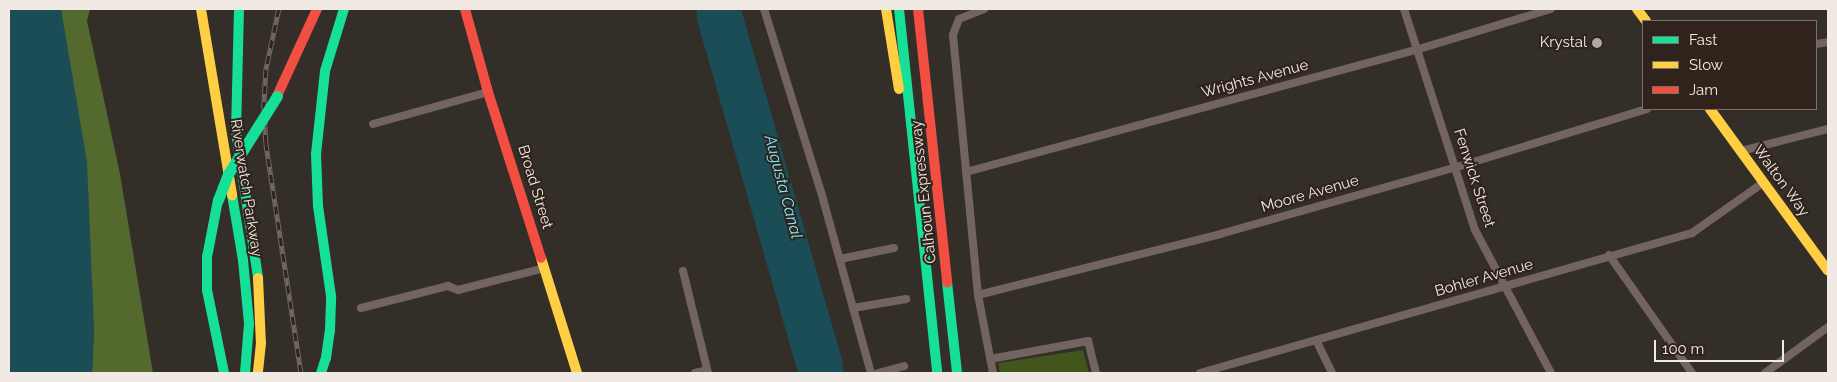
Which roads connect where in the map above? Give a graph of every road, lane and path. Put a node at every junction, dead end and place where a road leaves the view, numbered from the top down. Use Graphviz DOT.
graph roads {
  1 [pos="201,9"];
  2 [pos="239,9"];
  3 [pos="317,9"];
  4 [pos="344,9"];
  5 [pos="465,9"];
  6 [pos="764,9"];
  7 [pos="886,9"];
  8 [pos="899,9"];
  9 [pos="984,9"];
  10 [pos="1404,9"];
  11 [pos="1551,9"];
  12 [pos="1637,9"];
  13 [pos="919,11"];
  14 [pos="1645,20"];
  15 [pos="1419,49"];
  16 [pos="488,92"];
  17 [pos="1644,110"];
  18 [pos="1711,110"];
  19 [pos="373,124"];
  20 [pos="1828,129"];
  21 [pos="1741,151"];
  22 [pos="1457,167"];
  23 [pos="966,172"];
  24 [pos="1764,182"];
  25 [pos="922,226"];
  26 [pos="894,248"];
  27 [pos="1609,255"];
  28 [pos="840,259"];
  29 [pos="544,268"];
  30 [pos="683,271"];
  31 [pos="1828,271"];
  32 [pos="1505,286"];
  33 [pos="978,295"];
  34 [pos="906,299"];
  35 [pos="361,308"];
  36 [pos="853,308"];
  37 [pos="1828,327"];
  38 [pos="1316,340"];
  39 [pos="990,359"];
  40 [pos="904,366"];
  41 [pos="707,372"];
  42 [pos="224,373"];
  43 [pos="245,373"];
  44 [pos="258,373"];
  45 [pos="321,373"];
  46 [pos="576,373"];
  47 [pos="695,373"];
  48 [pos="871,373"];
  49 [pos="878,373"];
  50 [pos="937,373"];
  51 [pos="957,373"];
  52 [pos="993,373"];
  53 [pos="1096,373"];
  54 [pos="1200,373"];
  55 [pos="1332,373"];
  56 [pos="1552,373"];
  57 [pos="1692,373"];
  58 [pos="1765,373"];
  1 -- 43 [label="main road, Riverwatch Parkway"];
  2 -- 44 [label="main road, Riverwatch Parkway"];
  3 -- 42 [label="main road, bridge"];
  4 -- 45 [label="main road"];
  5 -- 16 [label="main road, Broad Street"];
  6 -- 28 [label="street"];
  7 -- 25 [label="main road"];
  8 -- 25 [label="main road, Calhoun Expressway"];
  9 -- 23 [label="street"];
  10 -- 15 [label="street, Fenwick Street"];
  11 -- 15 [label="street, Wrights Avenue"];
  12 -- 14 [label="main road"];
  13 -- 51 [label="main road, Calhoun Expressway"];
  15 -- 22 [label="street, Fenwick Street"];
  15 -- 23 [label="street, Wrights Avenue"];
  16 -- 19 [label="street"];
  16 -- 29 [label="main road, Broad Street"];
  17 -- 22 [label="street, Moore Avenue"];
  18 -- 21 [label="main road, Walton Way"];
  20 -- 21 [label="street"];
  21 -- 24 [label="main road, Walton Way"];
  22 -- 32 [label="street, Fenwick Street"];
  22 -- 33 [label="street, Moore Avenue"];
  23 -- 33 [label="street"];
  24 -- 27 [label="street, Bohler Avenue"];
  24 -- 31 [label="main road, Walton Way"];
  25 -- 50 [label="main road, Calhoun Expressway"];
  26 -- 28 [label="street"];
  27 -- 32 [label="street, Bohler Avenue"];
  27 -- 57 [label="street"];
  28 -- 36 [label="street"];
  29 -- 35 [label="street"];
  29 -- 46 [label="main road, Broad Street"];
  30 -- 41 [label="street"];
  32 -- 38 [label="street, Bohler Avenue"];
  32 -- 56 [label="street, Fenwick Street"];
  33 -- 39 [label="street"];
  34 -- 36 [label="street"];
  36 -- 48 [label="street"];
  37 -- 58 [label="street"];
  38 -- 54 [label="street, Bohler Avenue"];
  38 -- 55 [label="street"];
  39 -- 52 [label="street"];
  39 -- 53 [label="street"];
  40 -- 49 [label="street"];
  41 -- 47 [label="street"];
}
